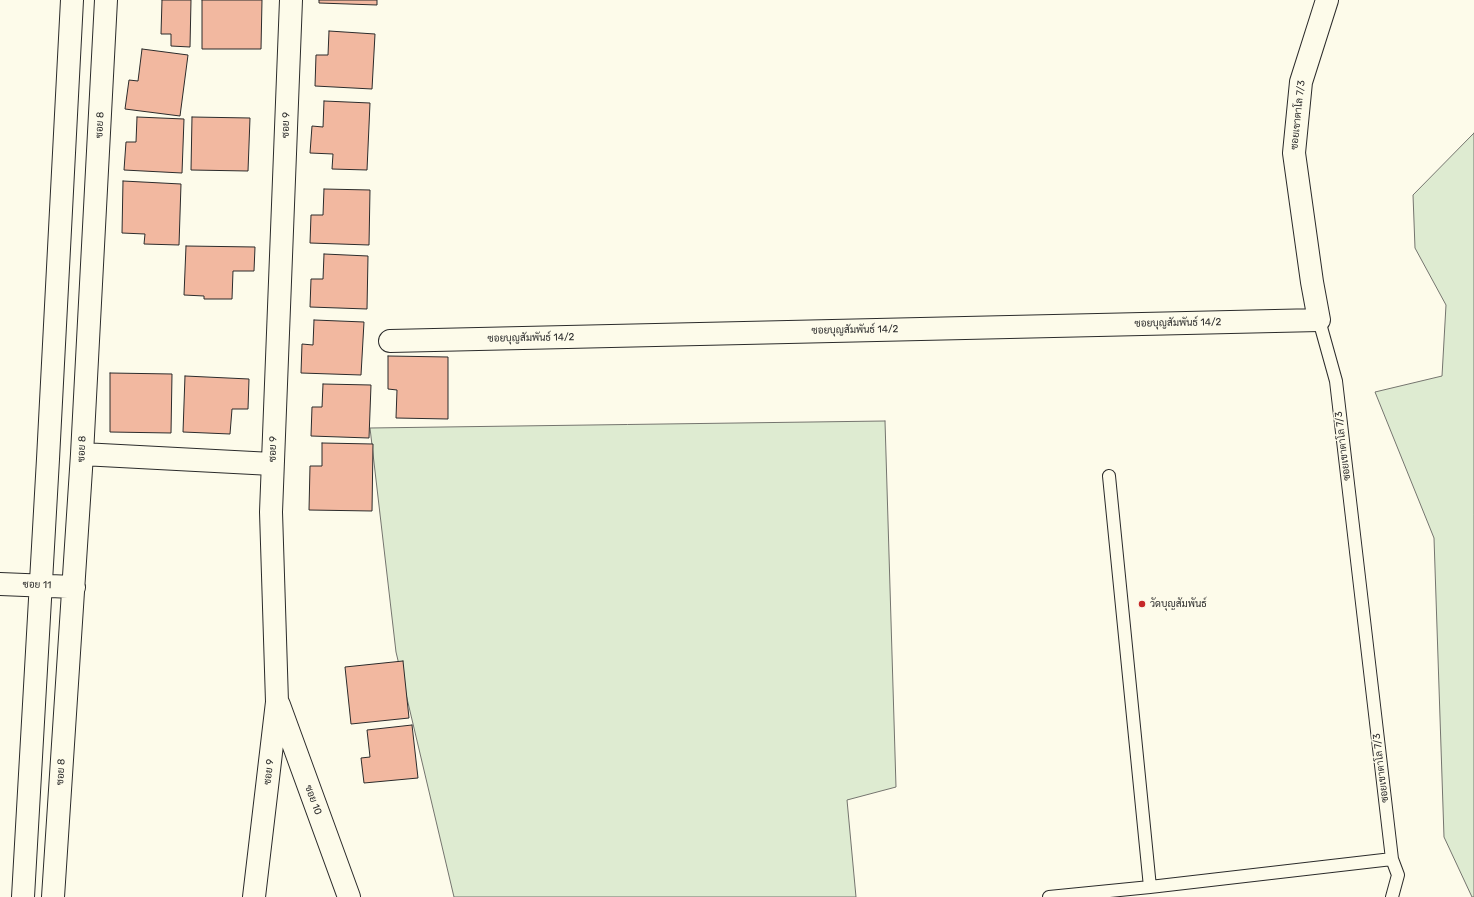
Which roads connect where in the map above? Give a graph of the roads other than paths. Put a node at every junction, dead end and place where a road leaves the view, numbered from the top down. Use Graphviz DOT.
graph roads {
  1 [pos="72,0"];
  2 [pos="106,0"];
  3 [pos="291,0"];
  4 [pos="1327,0"];
  5 [pos="1319,320"];
  6 [pos="390,341"];
  7 [pos="82,454"];
  8 [pos="272,464"];
  9 [pos="1109,476"];
  10 [pos="0,584"];
  11 [pos="41,586"];
  12 [pos="74,587"];
  13 [pos="277,702"];
  14 [pos="1392,859"];
  15 [pos="1150,887"];
  16 [pos="22,897"];
  17 [pos="53,897"];
  18 [pos="254,897"];
  19 [pos="349,897"];
  20 [pos="1049,897"];
  21 [pos="1392,897"];
  1 -- 11 [label="street"];
  2 -- 7 [label="street, ซอย 8"];
  3 -- 8 [label="street, ซอย 9"];
  4 -- 5 [label="street, ซอยเขาตาโล 7/3"];
  5 -- 6 [label="street, ซอยบุญสัมพันธ์ 14/2"];
  5 -- 14 [label="lane, ซอยเขาตาโล 7/3"];
  7 -- 8 [label="street"];
  7 -- 12 [label="street, ซอย 8"];
  8 -- 13 [label="street, ซอย 9"];
  9 -- 15 [label="lane"];
  10 -- 11 [label="street, ซอย 11"];
  11 -- 12 [label="street, ซอย 11"];
  11 -- 16 [label="street"];
  12 -- 17 [label="street, ซอย 8"];
  13 -- 18 [label="street, ซอย 9"];
  13 -- 19 [label="street, ซอย 10"];
  14 -- 15 [label="lane"];
  14 -- 21 [label="lane, ซอยเขาตาโล 7/3"];
  15 -- 20 [label="lane"];
}
